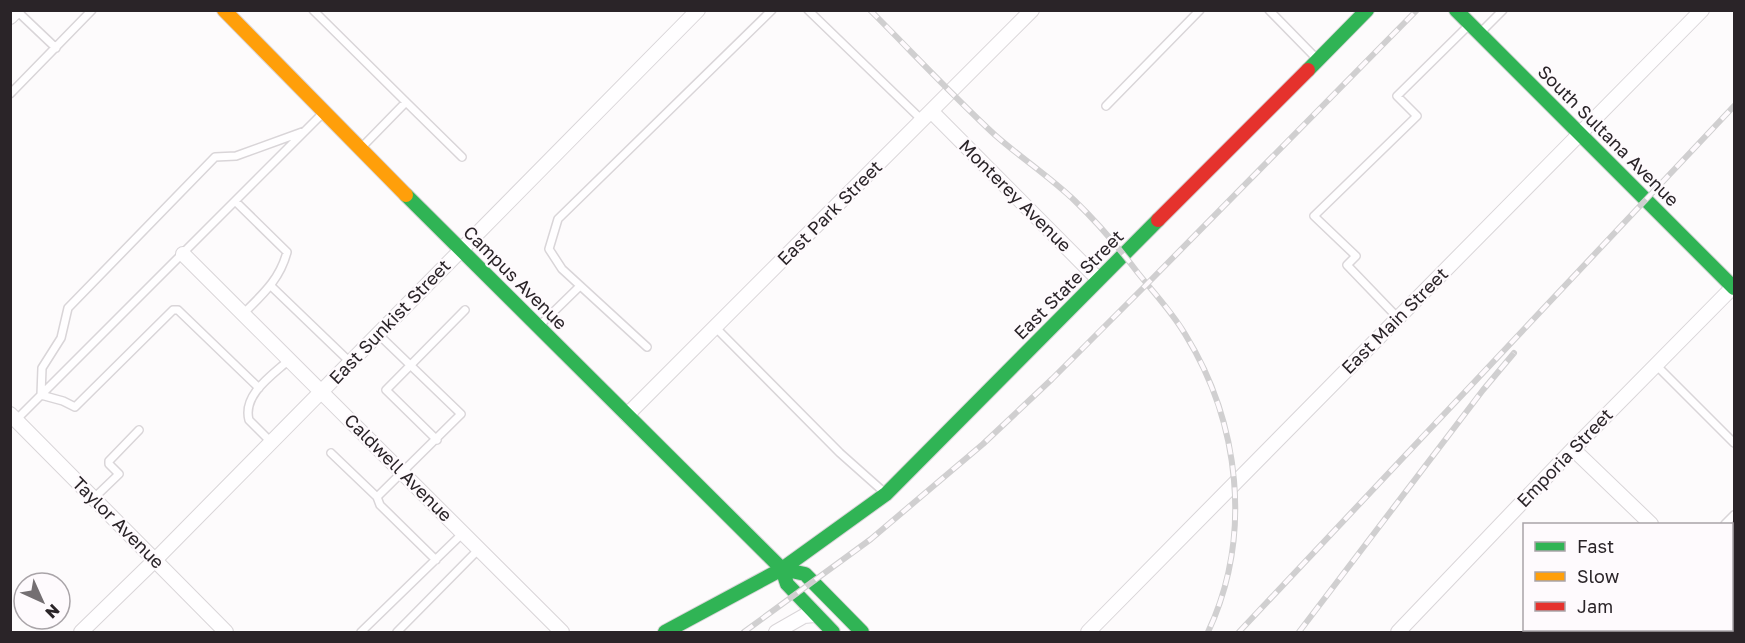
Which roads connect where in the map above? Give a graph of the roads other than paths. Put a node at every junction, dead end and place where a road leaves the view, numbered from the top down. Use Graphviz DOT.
graph roads {
  1 [pos="92,10"];
  2 [pos="224,10"];
  3 [pos="313,10"];
  4 [pos="698,10"];
  5 [pos="772,10"];
  6 [pos="808,10"];
  7 [pos="1032,10"];
  8 [pos="1200,10"];
  9 [pos="1269,10"];
  10 [pos="1367,10"];
  11 [pos="1456,10"];
  12 [pos="1503,10"];
  13 [pos="1702,10"];
  14 [pos="17,11"];
  15 [pos="10,17"];
  16 [pos="1474,29"];
  17 [pos="56,48"];
  18 [pos="1317,60"];
  19 [pos="10,94"];
  20 [pos="406,102"];
  21 [pos="1106,106"];
  22 [pos="324,112"];
  23 [pos="927,117"];
  24 [pos="305,131"];
  25 [pos="1579,134"];
  26 [pos="360,149"];
  27 [pos="462,157"];
  28 [pos="236,202"];
  29 [pos="460,250"];
  30 [pos="183,254"];
  31 [pos="1098,279"];
  32 [pos="1731,281"];
  33 [pos="271,286"];
  34 [pos="580,286"];
  35 [pos="465,310"];
  36 [pos="244,313"];
  37 [pos="1398,318"];
  38 [pos="538,327"];
  39 [pos="715,327"];
  40 [pos="378,334"];
  41 [pos="647,347"];
  42 [pos="290,359"];
  43 [pos="350,362"];
  44 [pos="410,365"];
  45 [pos="1656,365"];
  46 [pos="259,388"];
  47 [pos="322,391"];
  48 [pos="41,395"];
  49 [pos="627,415"];
  50 [pos="13,417"];
  51 [pos="140,430"];
  52 [pos="437,440"];
  53 [pos="271,442"];
  54 [pos="1734,443"];
  55 [pos="1573,449"];
  56 [pos="331,453"];
  57 [pos="402,472"];
  58 [pos="886,494"];
  59 [pos="377,497"];
  60 [pos="94,498"];
  61 [pos="1650,523"];
  62 [pos="463,533"];
  63 [pos="479,549"];
  64 [pos="155,560"];
  65 [pos="436,560"];
  66 [pos="783,569"];
  67 [pos="815,615"];
  68 [pos="858,629"];
  69 [pos="81,633"];
  70 [pos="226,633"];
  71 [pos="361,633"];
  72 [pos="398,633"];
  73 [pos="562,633"];
  74 [pos="665,633"];
  75 [pos="776,633"];
  76 [pos="833,633"];
  77 [pos="1088,633"];
  78 [pos="1398,633"];
  1 -- 17 [label="lane"];
  2 -- 22 [label="street, Campus Avenue"];
  3 -- 20 [label="lane"];
  4 -- 29 [label="street, East Sunkist Street"];
  5 -- 34 [label="lane"];
  6 -- 23 [label="lane"];
  7 -- 23 [label="street, East Park Street"];
  8 -- 21 [label="lane"];
  9 -- 18 [label="lane"];
  10 -- 18 [label="street, East State Street"];
  11 -- 16 [label="street, South Sultana Avenue"];
  12 -- 16 [label="lane"];
  13 -- 25 [label="street, East Main Street"];
  14 -- 15 [label="street"];
  14 -- 17 [label="lane"];
  16 -- 25 [label="street, South Sultana Avenue"];
  16 -- 37 [label="lane"];
  17 -- 19 [label="lane"];
  18 -- 31 [label="street, East State Street"];
  20 -- 26 [label="lane"];
  20 -- 27 [label="lane"];
  22 -- 24 [label="lane"];
  22 -- 26 [label="street, Campus Avenue"];
  23 -- 31 [label="street, Monterey Avenue"];
  23 -- 39 [label="street, East Park Street"];
  24 -- 28 [label="lane"];
  24 -- 48 [label="lane"];
  25 -- 32 [label="street, South Sultana Avenue"];
  25 -- 37 [label="street, East Main Street"];
  26 -- 29 [label="street, Campus Avenue"];
  28 -- 30 [label="lane"];
  28 -- 33 [label="lane"];
  29 -- 38 [label="street, Campus Avenue"];
  29 -- 40 [label="street, East Sunkist Street"];
  30 -- 36 [label="street, Caldwell Avenue"];
  30 -- 48 [label="lane"];
  31 -- 58 [label="street, East State Street"];
  32 -- 45 [label="street, Emporia Street"];
  33 -- 36 [label="lane"];
  33 -- 43 [label="lane"];
  34 -- 38 [label="lane"];
  34 -- 41 [label="lane"];
  35 -- 44 [label="lane"];
  36 -- 42 [label="street, Caldwell Avenue"];
  37 -- 77 [label="street, East Main Street"];
  38 -- 49 [label="street, Campus Avenue"];
  39 -- 49 [label="street, East Park Street"];
  39 -- 58 [label="lane"];
  40 -- 43 [label="street, East Sunkist Street"];
  40 -- 44 [label="lane"];
  42 -- 46 [label="lane"];
  42 -- 47 [label="street, Caldwell Avenue"];
  43 -- 47 [label="street, East Sunkist Street"];
  44 -- 52 [label="lane"];
  44 -- 52 [label="lane"];
  45 -- 54 [label="lane"];
  45 -- 55 [label="street, Emporia Street"];
  46 -- 48 [label="lane"];
  46 -- 53 [label="lane"];
  47 -- 53 [label="street, East Sunkist Street"];
  47 -- 57 [label="street, Caldwell Avenue"];
  48 -- 50 [label="lane"];
  49 -- 66 [label="street, Campus Avenue"];
  50 -- 60 [label="street, Taylor Avenue"];
  51 -- 60 [label="lane"];
  52 -- 57 [label="lane"];
  53 -- 64 [label="street, East Sunkist Street"];
  55 -- 61 [label="street"];
  55 -- 78 [label="street, Emporia Street"];
  56 -- 59 [label="lane"];
  57 -- 59 [label="lane"];
  57 -- 62 [label="street, Caldwell Avenue"];
  58 -- 66 [label="street, East State Street"];
  59 -- 65 [label="lane"];
  60 -- 64 [label="street, Taylor Avenue"];
  62 -- 63 [label="street, Caldwell Avenue"];
  62 -- 65 [label="lane"];
  63 -- 72 [label="lane"];
  63 -- 73 [label="street, Caldwell Avenue"];
  64 -- 69 [label="street, East Sunkist Street"];
  64 -- 70 [label="street, Taylor Avenue"];
  65 -- 71 [label="lane"];
  66 -- 67 [label="street, Campus Avenue"];
  66 -- 68 [label="street, Campus Avenue"];
  66 -- 74 [label="street, East State Street"];
  67 -- 75 [label="street"];
  67 -- 76 [label="street, Campus Avenue"];
}
